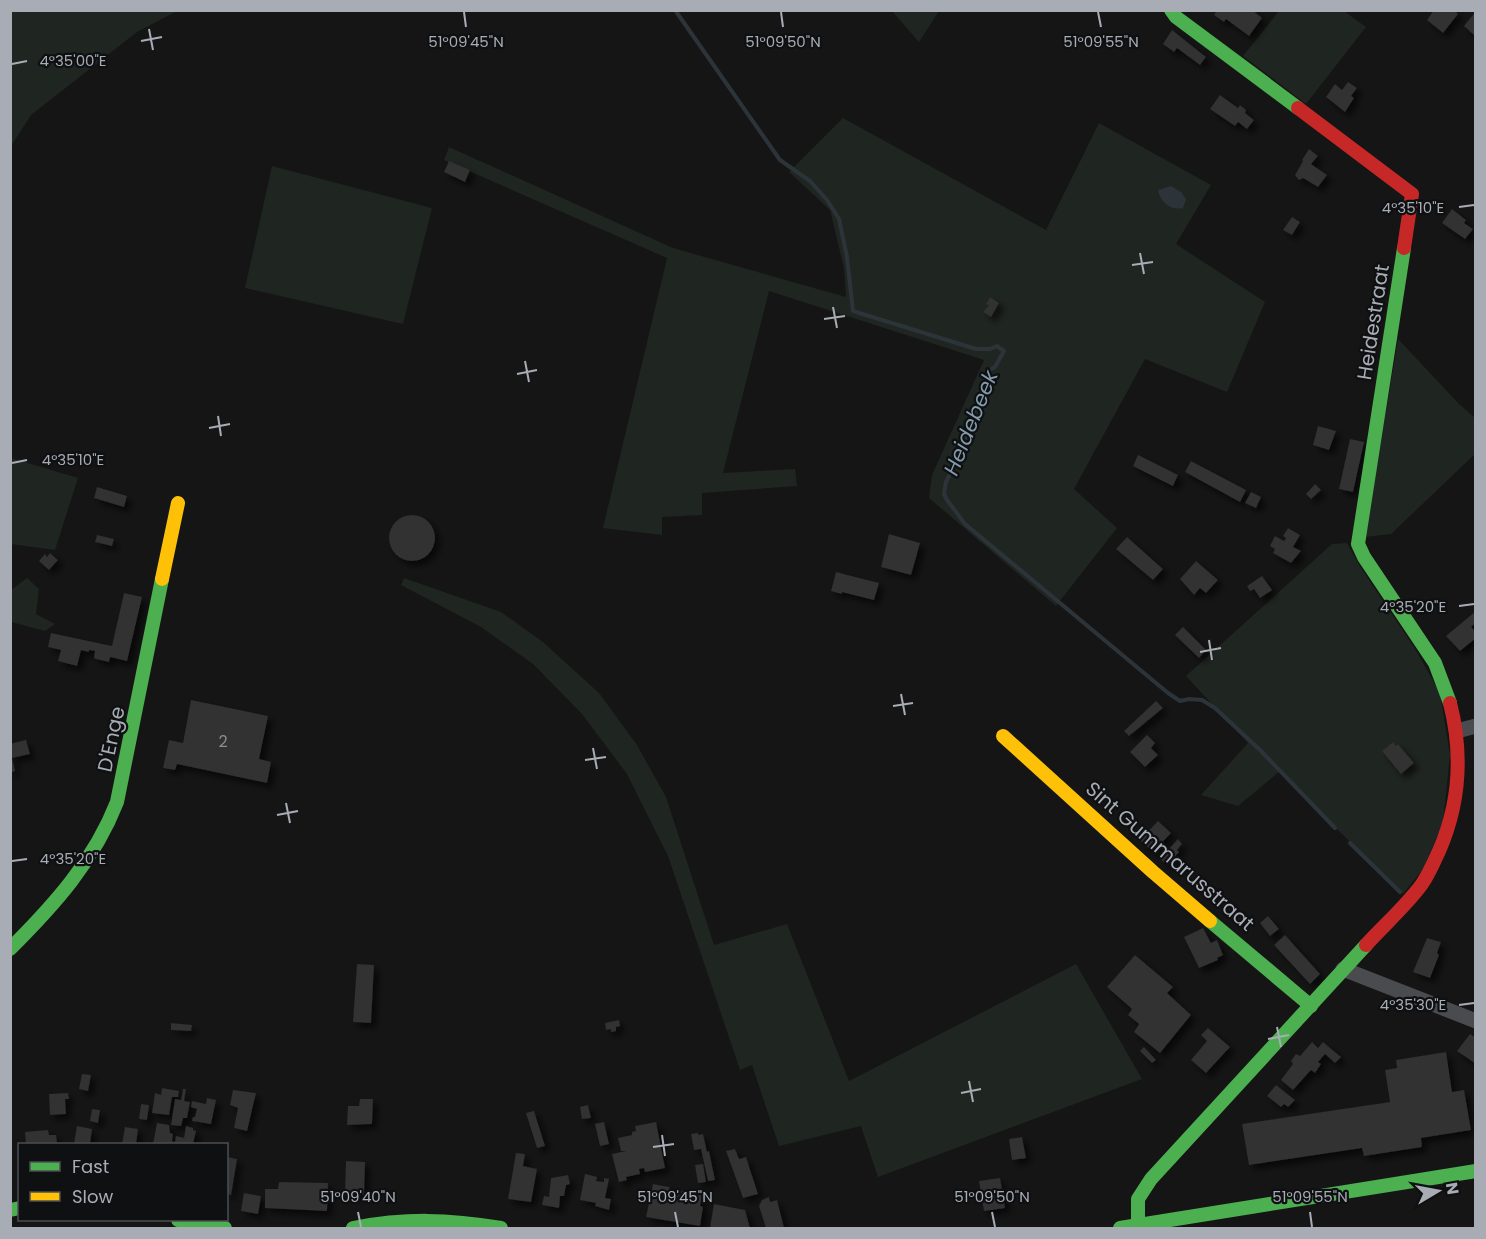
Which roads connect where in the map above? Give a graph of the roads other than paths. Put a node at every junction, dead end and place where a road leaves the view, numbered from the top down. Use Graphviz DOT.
graph roads {
  1 [pos="1171,10"];
  2 [pos="178,503"];
  3 [pos="1476,726"];
  4 [pos="1457,731"];
  5 [pos="1003,736"];
  6 [pos="10,949"];
  7 [pos="1343,969"];
  8 [pos="1311,1006"];
  9 [pos="1476,1021"];
  10 [pos="1476,1171"];
  11 [pos="184,1221"];
  12 [pos="1169,1225"];
  13 [pos="1138,1226"];
  14 [pos="225,1228"];
  15 [pos="353,1228"];
  16 [pos="501,1228"];
  17 [pos="1120,1228"];
  1 -- 4 [label="street, Heidestraat"];
  2 -- 6 [label="street, D'Enge"];
  3 -- 4 [label="street"];
  4 -- 7 [label="street"];
  5 -- 8 [label="street, Sint Gummarusstraat"];
  7 -- 8 [label="street"];
  7 -- 9 [label="street"];
  8 -- 13 [label="street"];
  10 -- 12 [label="street"];
  11 -- 14 [label="street"];
  12 -- 13 [label="street"];
  13 -- 17 [label="street"];
  15 -- 16 [label="street"];
}
